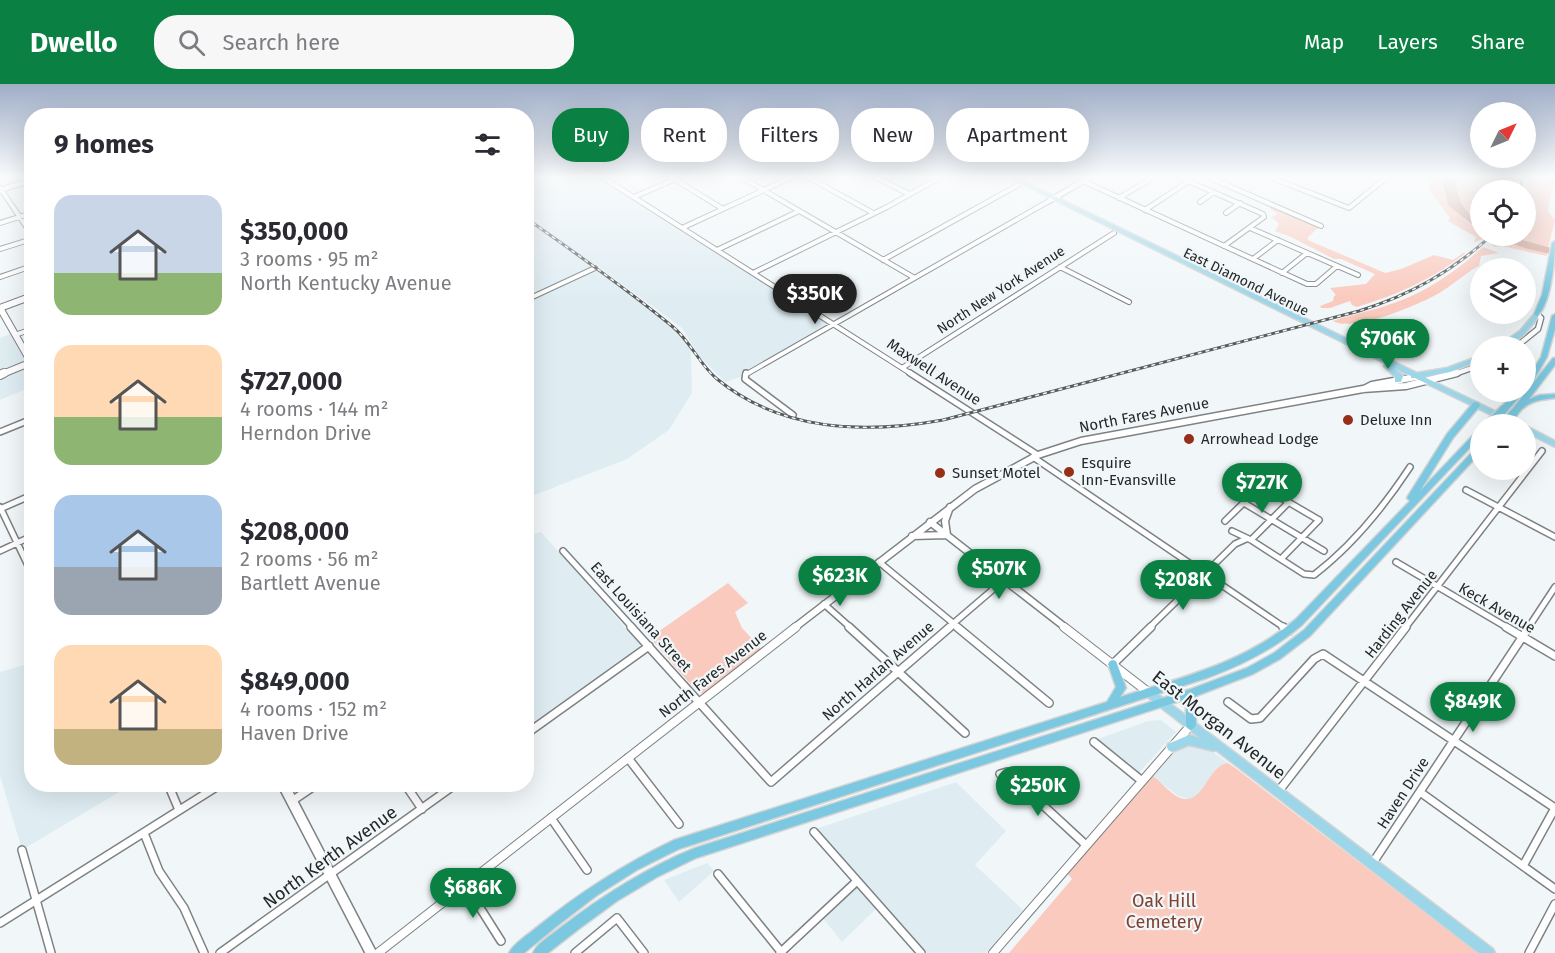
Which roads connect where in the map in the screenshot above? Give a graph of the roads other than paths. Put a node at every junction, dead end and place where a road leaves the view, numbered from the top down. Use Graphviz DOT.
graph roads {
  1 [pos="19,217"];
  2 [pos="17,218"];
  3 [pos="665,218"];
  4 [pos="705,218"];
  5 [pos="785,218"];
  6 [pos="810,218"];
  7 [pos="864,218"];
  8 [pos="959,218"];
  9 [pos="1019,218"];
  10 [pos="1087,218"];
  11 [pos="1091,218"];
  12 [pos="1162,218"];
  13 [pos="1263,218"];
  14 [pos="1301,218"];
  15 [pos="0,223"];
  16 [pos="24,225"];
  17 [pos="1321,226"];
  18 [pos="682,228"];
  19 [pos="1250,228"];
  20 [pos="835,232"];
  21 [pos="1114,232"];
  22 [pos="24,240"];
  23 [pos="1278,240"];
  24 [pos="1555,243"];
  25 [pos="1224,246"];
  26 [pos="0,249"];
  27 [pos="717,250"];
  28 [pos="1307,253"];
  29 [pos="1253,259"];
  30 [pos="883,260"];
  31 [pos="1337,266"];
  32 [pos="1060,267"];
  33 [pos="595,268"];
  34 [pos="24,269"];
  35 [pos="753,273"];
  36 [pos="1282,273"];
  37 [pos="1358,275"];
  38 [pos="0,277"];
  39 [pos="913,277"];
  40 [pos="1312,285"];
  41 [pos="534,296"];
  42 [pos="24,299"];
  43 [pos="1129,302"];
  44 [pos="0,308"];
  45 [pos="1538,314"];
  46 [pos="1555,316"];
  47 [pos="833,324"];
  48 [pos="24,332"];
  49 [pos="15,335"];
  50 [pos="1518,336"];
  51 [pos="1529,336"];
  52 [pos="24,351"];
  53 [pos="1555,360"];
  54 [pos="1470,362"];
  55 [pos="24,366"];
  56 [pos="1388,366"];
  57 [pos="902,368"];
  58 [pos="1470,369"];
  59 [pos="1536,372"];
  60 [pos="0,375"];
  61 [pos="1416,377"];
  62 [pos="1398,380"];
  63 [pos="1425,381"];
  64 [pos="1363,389"];
  65 [pos="1555,396"];
  66 [pos="1511,402"];
  67 [pos="1522,404"];
  68 [pos="1476,405"];
  69 [pos="1494,414"];
  70 [pos="1499,414"];
  71 [pos="1513,414"];
  72 [pos="793,415"];
  73 [pos="24,422"];
  74 [pos="0,432"];
  75 [pos="1536,434"];
  76 [pos="1470,443"];
  77 [pos="1555,444"];
  78 [pos="1542,451"];
  79 [pos="1036,456"];
  80 [pos="1470,460"];
  81 [pos="1410,467"];
  82 [pos="1466,490"];
  83 [pos="24,498"];
  84 [pos="1289,502"];
  85 [pos="1244,503"];
  86 [pos="950,507"];
  87 [pos="0,508"];
  88 [pos="1499,508"];
  89 [pos="1272,520"];
  90 [pos="1225,521"];
  91 [pos="930,522"];
  92 [pos="1233,531"];
  93 [pos="1386,531"];
  94 [pos="947,535"];
  95 [pos="912,536"];
  96 [pos="1555,537"];
  97 [pos="1303,538"];
  98 [pos="1248,539"];
  99 [pos="24,540"];
  100 [pos="17,543"];
  101 [pos="0,551"];
  102 [pos="563,551"];
  103 [pos="1324,551"];
  104 [pos="24,557"];
  105 [pos="1281,560"];
  106 [pos="879,562"];
  107 [pos="1396,562"];
  108 [pos="1205,574"];
  109 [pos="1004,580"];
  110 [pos="1437,587"];
  111 [pos="1554,591"];
  112 [pos="824,604"];
  113 [pos="953,624"];
  114 [pos="1289,631"];
  115 [pos="1521,636"];
  116 [pos="650,646"];
  117 [pos="1555,656"];
  118 [pos="1113,664"];
  119 [pos="898,672"];
  120 [pos="1364,681"];
  121 [pos="1148,692"];
  122 [pos="1191,693"];
  123 [pos="699,702"];
  124 [pos="1161,702"];
  125 [pos="1228,702"];
  126 [pos="1049,704"];
  127 [pos="1111,704"];
  128 [pos="1191,725"];
  129 [pos="534,728"];
  130 [pos="965,733"];
  131 [pos="1453,740"];
  132 [pos="1094,742"];
  133 [pos="1172,747"];
  134 [pos="1221,749"];
  135 [pos="628,758"];
  136 [pos="1004,773"];
  137 [pos="1142,781"];
  138 [pos="771,782"];
  139 [pos="171,792"];
  140 [pos="208,792"];
  141 [pos="287,792"];
  142 [pos="305,792"];
  143 [pos="410,792"];
  144 [pos="445,792"];
  145 [pos="1278,792"];
  146 [pos="1420,792"];
  147 [pos="292,801"];
  148 [pos="1555,808"];
  149 [pos="422,809"];
  150 [pos="179,810"];
  151 [pos="550,818"];
  152 [pos="679,824"];
  153 [pos="814,832"];
  154 [pos="144,833"];
  155 [pos="1086,845"];
  156 [pos="22,850"];
  157 [pos="1372,864"];
  158 [pos="1523,866"];
  159 [pos="587,870"];
  160 [pos="718,874"];
  161 [pos="329,876"];
  162 [pos="857,881"];
  163 [pos="465,884"];
  164 [pos="1555,889"];
  165 [pos="37,899"];
  166 [pos="1555,904"];
  167 [pos="0,923"];
  168 [pos="501,940"];
  169 [pos="51,953"];
  170 [pos="204,953"];
  171 [pos="220,953"];
  172 [pos="371,953"];
  173 [pos="378,953"];
  174 [pos="514,953"];
  175 [pos="539,953"];
  176 [pos="575,953"];
  177 [pos="644,953"];
  178 [pos="781,953"];
  179 [pos="921,953"];
  180 [pos="993,953"];
  181 [pos="1489,953"];
  182 [pos="1529,953"];
  1 -- 16 [label="street"];
  2 -- 15 [label="street"];
  3 -- 18 [label="street, Maxwell Avenue"];
  4 -- 18 [label="street"];
  5 -- 27 [label="street"];
  6 -- 20 [label="street"];
  7 -- 20 [label="street"];
  8 -- 30 [label="street"];
  9 -- 39 [label="street"];
  10 -- 21 [label="main road, East Diamond Avenue"];
  11 -- 61 [label="main road, East Diamond Avenue"];
  12 -- 25 [label="street"];
  13 -- 19 [label="street"];
  14 -- 17 [label="street"];
  18 -- 27 [label="street, Maxwell Avenue"];
  19 -- 23 [label="street"];
  19 -- 25 [label="street"];
  20 -- 30 [label="street"];
  20 -- 35 [label="street"];
  21 -- 32 [label="street, North New York Avenue"];
  21 -- 56 [label="main road, East Diamond Avenue"];
  22 -- 26 [label="street"];
  23 -- 28 [label="street"];
  23 -- 29 [label="street"];
  24 -- 45 [label="highway"];
  25 -- 29 [label="street"];
  27 -- 35 [label="street, Maxwell Avenue"];
  28 -- 31 [label="street"];
  28 -- 36 [label="street"];
  29 -- 36 [label="street"];
  30 -- 39 [label="street"];
  31 -- 37 [label="street"];
  31 -- 40 [label="street"];
  32 -- 43 [label="street"];
  32 -- 57 [label="street, North New York Avenue"];
  33 -- 41 [label="street"];
  34 -- 38 [label="street"];
  35 -- 47 [label="street, Maxwell Avenue"];
  36 -- 40 [label="street"];
  39 -- 47 [label="street"];
  42 -- 44 [label="main road"];
  44 -- 49 [label="main road"];
  45 -- 50 [label="main road"];
  45 -- 51 [label="street"];
  46 -- 59 [label="highway"];
  47 -- 57 [label="street, Maxwell Avenue"];
  47 -- 72 [label="street"];
  48 -- 49 [label="street"];
  49 -- 52 [label="main road"];
  53 -- 67 [label="highway"];
  54 -- 61 [label="main road, North Fares Avenue"];
  55 -- 60 [label="main road"];
  56 -- 61 [label="main road, East Diamond Avenue"];
  56 -- 62 [label="main road"];
  57 -- 79 [label="street, Maxwell Avenue"];
  58 -- 63 [label="street, North Fares Avenue"];
  61 -- 62 [label="street, North Fares Avenue"];
  61 -- 63 [label="main road, East Diamond Avenue"];
  62 -- 64 [label="street, North Fares Avenue"];
  63 -- 64 [label="street, North Fares Avenue"];
  63 -- 68 [label="main road, East Diamond Avenue"];
  64 -- 79 [label="street, North Fares Avenue"];
  65 -- 67 [label="highway"];
  66 -- 70 [label="highway, bridge"];
  67 -- 71 [label="highway, bridge"];
  68 -- 69 [label="main road, East Diamond Avenue"];
  68 -- 93 [label="highway"];
  73 -- 74 [label="street"];
  75 -- 77 [label="main road"];
  76 -- 93 [label="highway"];
  78 -- 88 [label="street, Harding Avenue"];
  79 -- 86 [label="street, North Fares Avenue"];
  79 -- 108 [label="street, Maxwell Avenue"];
  80 -- 122 [label="highway"];
  81 -- 105 [label="street"];
  82 -- 88 [label="street"];
  83 -- 87 [label="street"];
  84 -- 85 [label="street"];
  84 -- 89 [label="street"];
  84 -- 97 [label="street"];
  85 -- 89 [label="street"];
  85 -- 90 [label="street"];
  86 -- 91 [label="street, North Fares Avenue"];
  86 -- 94 [label="street"];
  87 -- 100 [label="street"];
  88 -- 96 [label="street"];
  88 -- 110 [label="street, Harding Avenue"];
  89 -- 97 [label="street"];
  89 -- 98 [label="street"];
  91 -- 94 [label="street, East Morgan Avenue"];
  91 -- 95 [label="street, North Fares Avenue"];
  92 -- 98 [label="street"];
  93 -- 114 [label="highway"];
  94 -- 95 [label="street"];
  94 -- 109 [label="street, East Morgan Avenue"];
  95 -- 106 [label="street, North Fares Avenue"];
  97 -- 103 [label="street"];
  97 -- 105 [label="street"];
  98 -- 105 [label="street"];
  98 -- 108 [label="street"];
  99 -- 100 [label="street"];
  100 -- 101 [label="street"];
  100 -- 104 [label="street"];
  102 -- 116 [label="street, East Louisiana Street"];
  106 -- 112 [label="street, North Fares Avenue"];
  106 -- 113 [label="street"];
  107 -- 110 [label="street, Keck Avenue"];
  108 -- 114 [label="street, Maxwell Avenue"];
  108 -- 118 [label="street"];
  109 -- 113 [label="street, North Harlan Avenue"];
  109 -- 118 [label="street, East Morgan Avenue"];
  110 -- 115 [label="street, Keck Avenue"];
  110 -- 120 [label="street, Harding Avenue"];
  111 -- 115 [label="street, Haven Drive"];
  112 -- 119 [label="street"];
  112 -- 123 [label="street, North Fares Avenue"];
  113 -- 119 [label="street, North Harlan Avenue"];
  113 -- 126 [label="street"];
  114 -- 121 [label="highway"];
  115 -- 117 [label="street, Keck Avenue"];
  115 -- 131 [label="street, Haven Drive"];
  116 -- 123 [label="street, East Louisiana Street"];
  116 -- 129 [label="street"];
  118 -- 121 [label="street, East Morgan Avenue"];
  118 -- 127 [label="highway"];
  119 -- 130 [label="street"];
  119 -- 138 [label="street, North Harlan Avenue"];
  120 -- 125 [label="street"];
  120 -- 131 [label="street"];
  120 -- 145 [label="street, Harding Avenue"];
  121 -- 124 [label="main road, East Morgan Avenue"];
  121 -- 127 [label="highway"];
  122 -- 124 [label="highway"];
  122 -- 128 [label="highway"];
  123 -- 135 [label="street, North Fares Avenue"];
  123 -- 138 [label="street, East Louisiana Street"];
  124 -- 128 [label="main road, East Morgan Avenue"];
  124 -- 175 [label="highway"];
  127 -- 174 [label="highway"];
  128 -- 133 [label="street"];
  128 -- 134 [label="main road, East Morgan Avenue"];
  131 -- 146 [label="street, Haven Drive"];
  131 -- 148 [label="street"];
  132 -- 137 [label="street"];
  133 -- 134 [label="main road"];
  133 -- 137 [label="street"];
  134 -- 145 [label="main road, East Morgan Avenue"];
  135 -- 151 [label="street, North Fares Avenue"];
  135 -- 152 [label="street"];
  136 -- 155 [label="street"];
  137 -- 155 [label="street"];
  139 -- 150 [label="street"];
  140 -- 150 [label="street"];
  141 -- 147 [label="main road"];
  142 -- 147 [label="street"];
  143 -- 149 [label="street"];
  144 -- 149 [label="street, North Kerth Avenue"];
  145 -- 157 [label="main road, East Morgan Avenue"];
  146 -- 157 [label="street, Haven Drive"];
  146 -- 158 [label="street"];
  147 -- 161 [label="main road"];
  148 -- 158 [label="street"];
  149 -- 161 [label="street, North Kerth Avenue"];
  150 -- 154 [label="street"];
  151 -- 159 [label="street"];
  151 -- 163 [label="street, North Fares Avenue"];
  153 -- 162 [label="street"];
  154 -- 165 [label="street"];
  154 -- 170 [label="street"];
  155 -- 180 [label="street"];
  156 -- 165 [label="street"];
  157 -- 181 [label="main road, East Morgan Avenue"];
  158 -- 164 [label="street"];
  160 -- 178 [label="street"];
  161 -- 171 [label="street, North Kerth Avenue"];
  161 -- 172 [label="main road"];
  162 -- 178 [label="street"];
  162 -- 179 [label="street"];
  163 -- 168 [label="street"];
  163 -- 173 [label="street, North Fares Avenue"];
  165 -- 167 [label="street"];
  165 -- 169 [label="street"];
  166 -- 182 [label="street"];
  176 -- 177 [label="street"];
}
